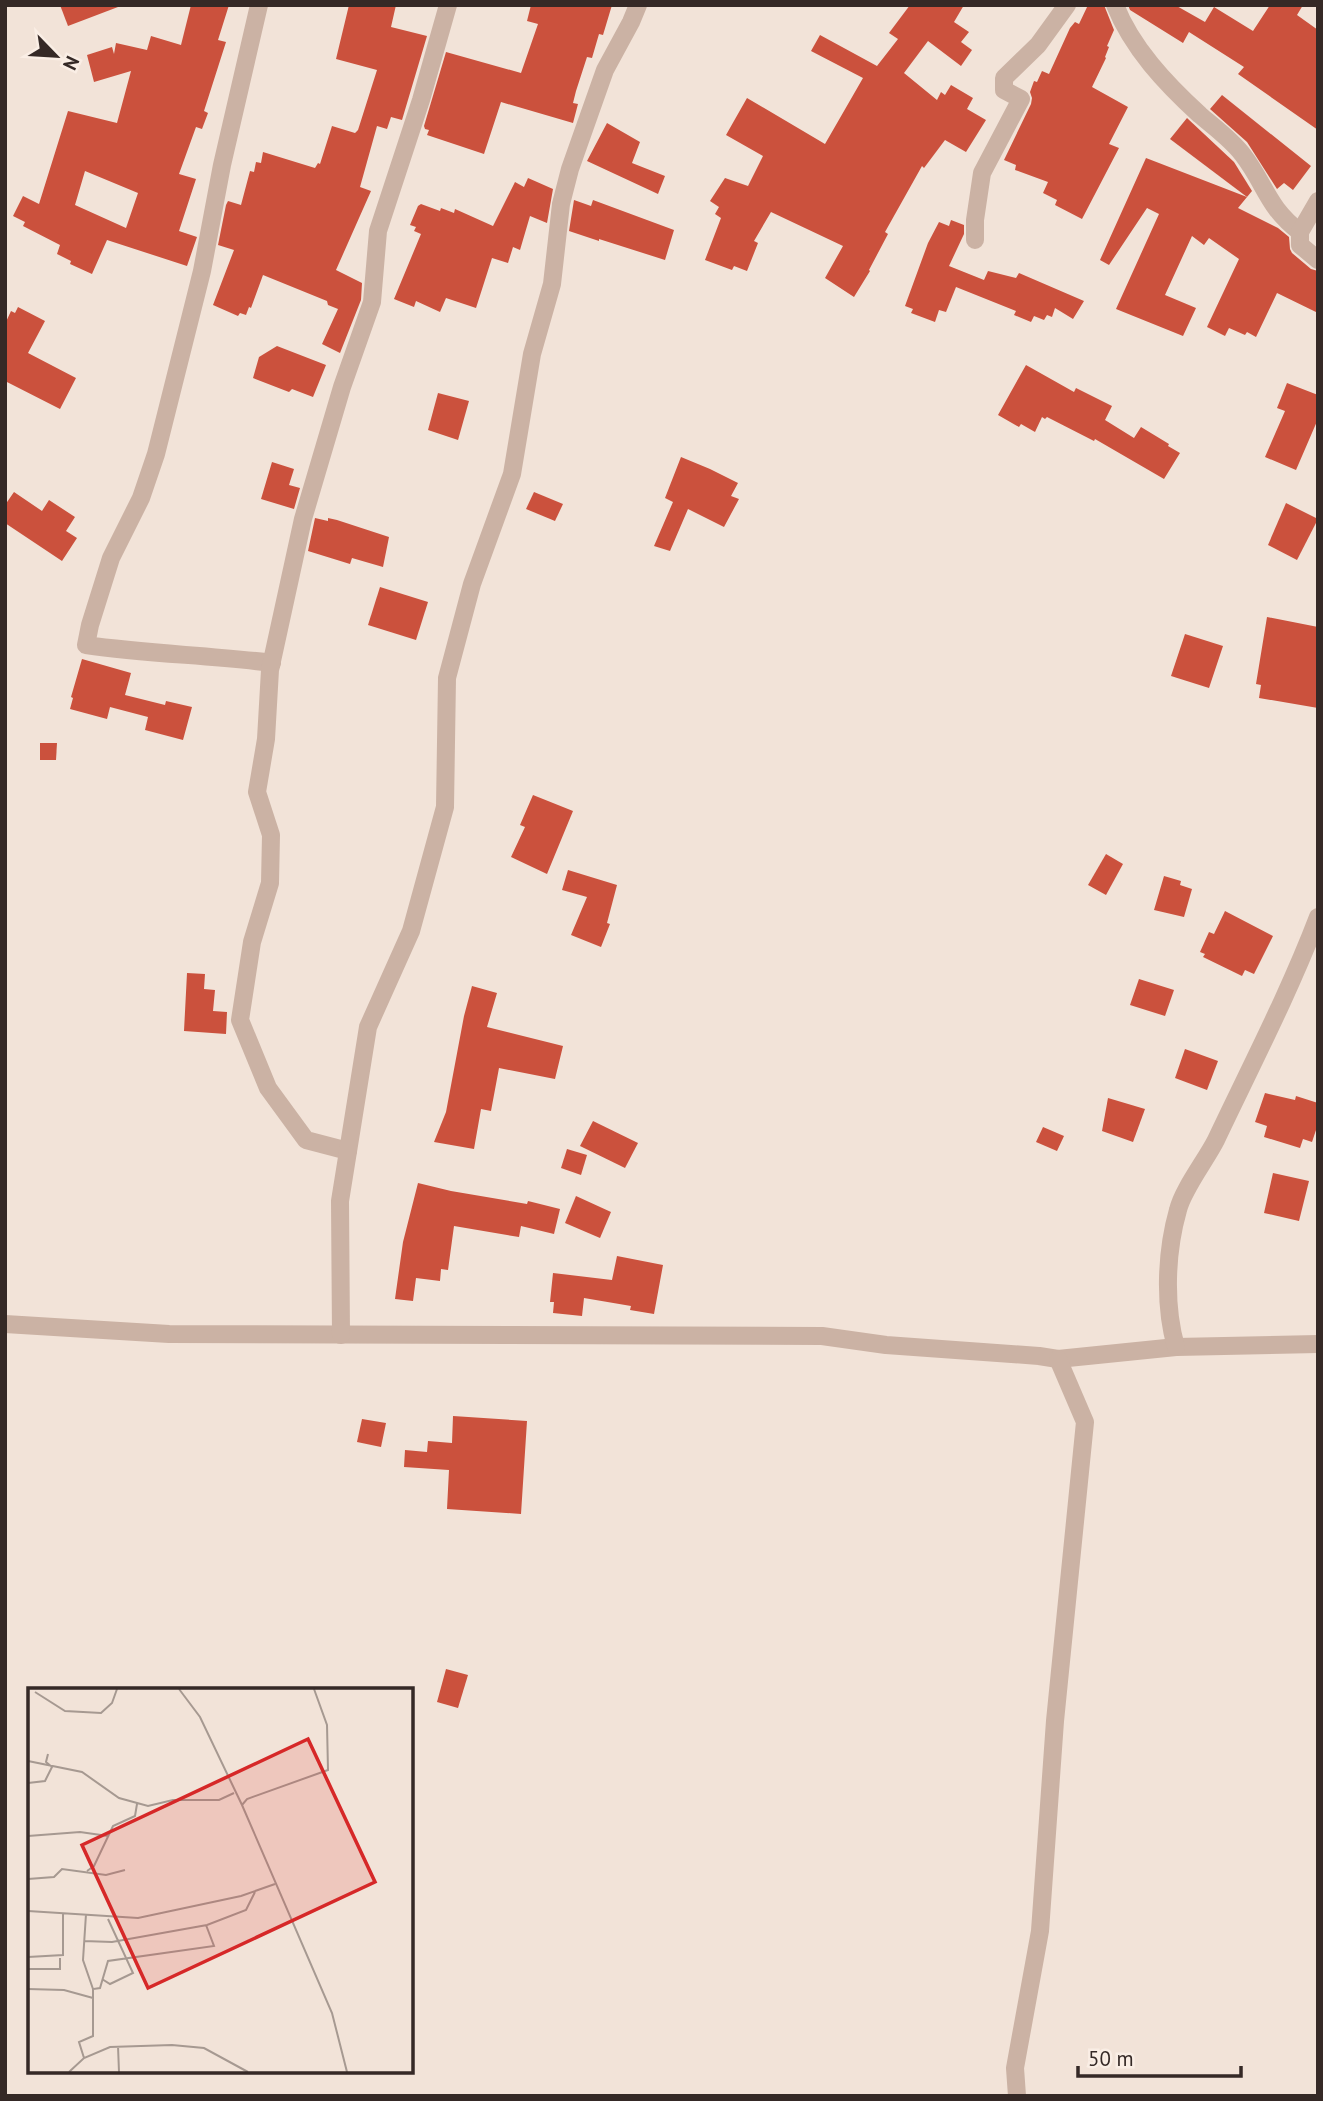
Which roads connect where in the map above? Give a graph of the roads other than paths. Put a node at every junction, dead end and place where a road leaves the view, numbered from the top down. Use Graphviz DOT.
graph roads {
  1 [pos="259,5"];
  2 [pos="448,5"];
  3 [pos="638,5"];
  4 [pos="1067,5"];
  5 [pos="1115,5"];
  6 [pos="1318,201"];
  7 [pos="1300,232"];
  8 [pos="975,240"];
  9 [pos="1318,260"];
  10 [pos="272,663"];
  11 [pos="1318,917"];
  12 [pos="348,1151"];
  13 [pos="5,1324"];
  14 [pos="341,1335"];
  15 [pos="1318,1344"];
  16 [pos="1176,1347"];
  17 [pos="1058,1359"];
  18 [pos="1017,2096"];
  1 -- 10 [label="street"];
  2 -- 10 [label="street"];
  3 -- 12 [label="street"];
  4 -- 8 [label="street"];
  5 -- 7 [label="street"];
  6 -- 7 [label="street"];
  7 -- 9 [label="street"];
  10 -- 12 [label="street"];
  11 -- 16 [label="street"];
  12 -- 14 [label="street"];
  13 -- 14 [label="street"];
  14 -- 17 [label="street"];
  15 -- 16 [label="street"];
  16 -- 17 [label="street"];
  17 -- 18 [label="street"];
}
